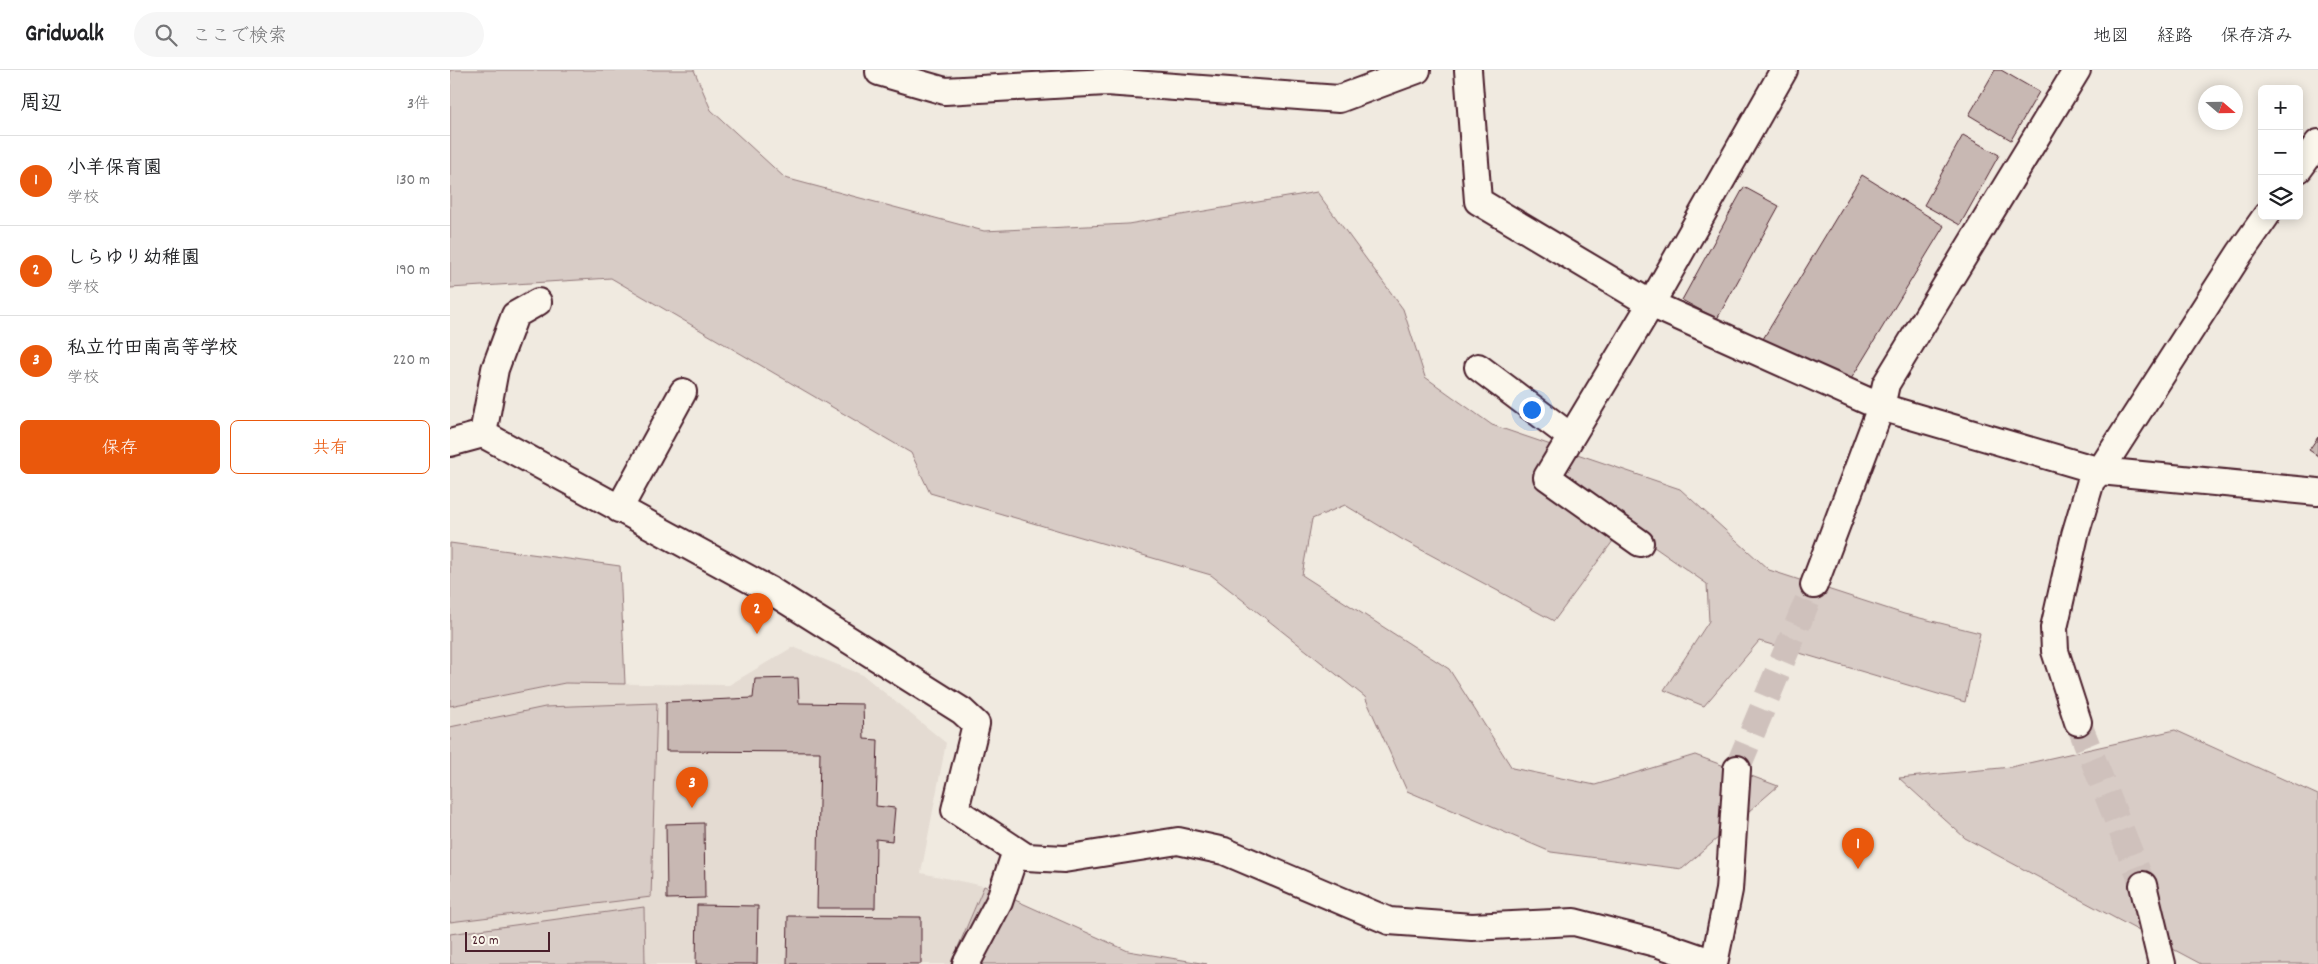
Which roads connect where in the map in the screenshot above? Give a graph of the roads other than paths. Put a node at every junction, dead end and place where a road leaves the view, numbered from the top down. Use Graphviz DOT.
graph roads {
  1 [pos="1418,70"];
  2 [pos="1468,70"];
  3 [pos="1784,70"];
  4 [pos="2078,70"];
  5 [pos="879,72"];
  6 [pos="2318,143"];
  7 [pos="2303,164"];
  8 [pos="2263,220"];
  9 [pos="538,302"];
  10 [pos="1651,304"];
  11 [pos="1478,366"];
  12 [pos="682,392"];
  13 [pos="1881,406"];
  14 [pos="483,434"];
  15 [pos="1571,437"];
  16 [pos="450,443"];
  17 [pos="2100,470"];
  18 [pos="2318,492"];
  19 [pos="619,509"];
  20 [pos="1640,544"];
  21 [pos="1814,585"];
  22 [pos="2078,722"];
  23 [pos="1738,769"];
  24 [pos="1016,850"];
  25 [pos="2143,885"];
  26 [pos="966,964"];
  27 [pos="1714,964"];
  28 [pos="2162,964"];
  1 -- 5 [label="street"];
  2 -- 10 [label="street"];
  3 -- 10 [label="street"];
  4 -- 13 [label="street"];
  6 -- 7 [label="street"];
  8 -- 17 [label="street"];
  9 -- 14 [label="street"];
  10 -- 13 [label="street"];
  10 -- 15 [label="street"];
  11 -- 15 [label="street"];
  12 -- 19 [label="street"];
  13 -- 17 [label="street"];
  13 -- 21 [label="street"];
  14 -- 16 [label="street"];
  14 -- 19 [label="street"];
  15 -- 20 [label="street"];
  17 -- 18 [label="street"];
  17 -- 22 [label="street"];
  19 -- 24 [label="street"];
  23 -- 27 [label="street"];
  24 -- 26 [label="street"];
  24 -- 27 [label="street"];
  25 -- 28 [label="street"];
}
